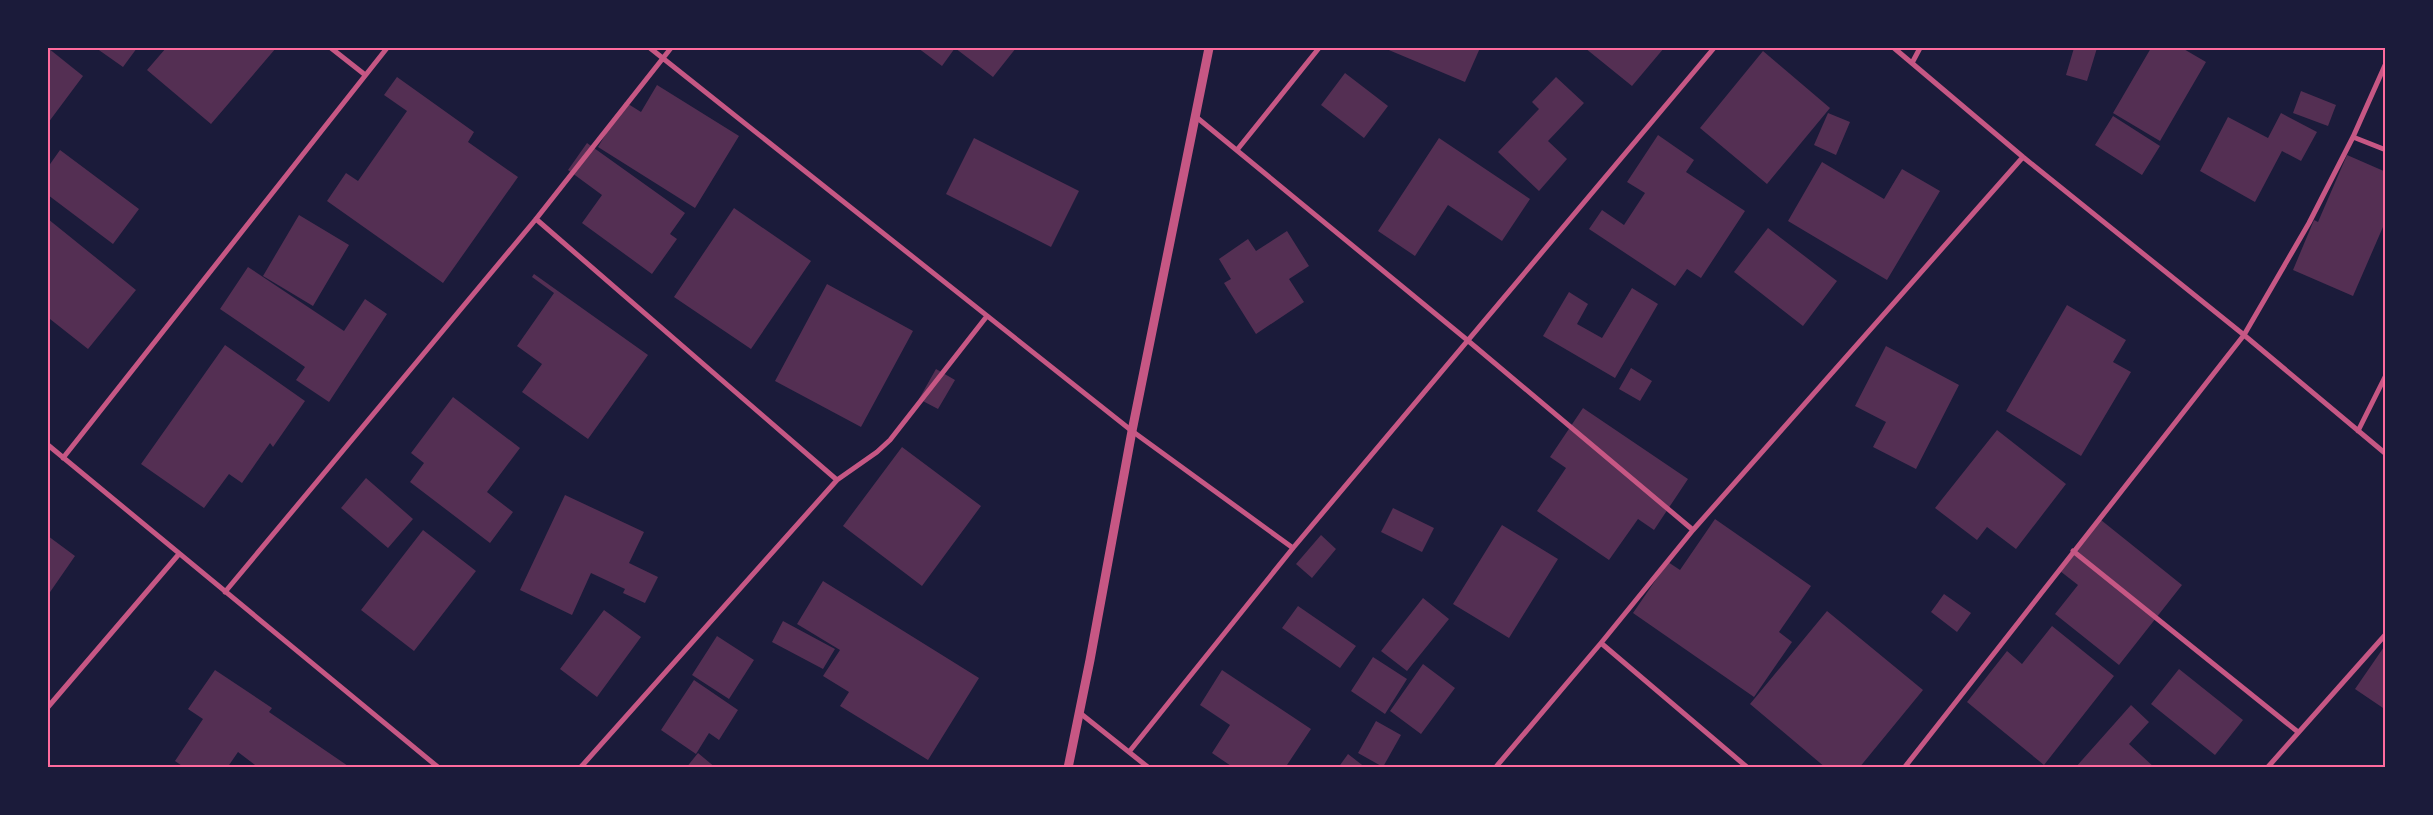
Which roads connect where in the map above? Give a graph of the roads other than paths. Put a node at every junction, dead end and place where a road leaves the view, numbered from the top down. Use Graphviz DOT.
graph roads {
  1 [pos="330,48"];
  2 [pos="386,48"];
  3 [pos="650,48"];
  4 [pos="671,48"];
  5 [pos="1209,48"];
  6 [pos="1319,48"];
  7 [pos="1714,48"];
  8 [pos="1894,48"];
  9 [pos="1920,48"];
  10 [pos="662,57"];
  11 [pos="2386,62"];
  12 [pos="1912,63"];
  13 [pos="364,74"];
  14 [pos="1195,116"];
  15 [pos="2353,137"];
  16 [pos="1237,150"];
  17 [pos="2386,150"];
  18 [pos="2023,158"];
  19 [pos="536,219"];
  20 [pos="987,316"];
  21 [pos="2244,335"];
  22 [pos="1466,339"];
  23 [pos="2386,374"];
  24 [pos="1132,430"];
  25 [pos="2358,431"];
  26 [pos="48,445"];
  27 [pos="2386,454"];
  28 [pos="63,458"];
  29 [pos="837,480"];
  30 [pos="1693,530"];
  31 [pos="1293,548"];
  32 [pos="2073,551"];
  33 [pos="179,554"];
  34 [pos="225,592"];
  35 [pos="2386,634"];
  36 [pos="1601,643"];
  37 [pos="48,707"];
  38 [pos="1080,713"];
  39 [pos="2298,732"];
  40 [pos="1130,752"];
  41 [pos="439,768"];
  42 [pos="580,768"];
  43 [pos="1068,768"];
  44 [pos="1149,768"];
  45 [pos="1495,768"];
  46 [pos="1748,768"];
  47 [pos="1904,768"];
  48 [pos="2267,768"];
  1 -- 13 [label="street"];
  2 -- 13 [label="street"];
  3 -- 10 [label="street"];
  4 -- 10 [label="street"];
  5 -- 14 [label="street"];
  6 -- 16 [label="street"];
  7 -- 22 [label="street"];
  8 -- 12 [label="street"];
  9 -- 12 [label="street"];
  10 -- 19 [label="street"];
  10 -- 20 [label="street"];
  11 -- 15 [label="street"];
  12 -- 18 [label="street"];
  13 -- 28 [label="street"];
  14 -- 16 [label="street"];
  14 -- 24 [label="street"];
  15 -- 17 [label="street"];
  15 -- 21 [label="street"];
  16 -- 22 [label="street"];
  18 -- 21 [label="street"];
  18 -- 30 [label="street"];
  19 -- 29 [label="street"];
  19 -- 34 [label="street"];
  20 -- 24 [label="street"];
  20 -- 29 [label="street"];
  21 -- 25 [label="street"];
  21 -- 32 [label="street"];
  22 -- 30 [label="street"];
  22 -- 31 [label="street"];
  23 -- 25 [label="street"];
  24 -- 31 [label="street"];
  24 -- 38 [label="street"];
  25 -- 27 [label="street"];
  26 -- 28 [label="street"];
  28 -- 33 [label="street"];
  29 -- 42 [label="street"];
  30 -- 36 [label="street"];
  31 -- 40 [label="street"];
  32 -- 39 [label="street"];
  32 -- 47 [label="street"];
  33 -- 34 [label="street"];
  33 -- 37 [label="street"];
  34 -- 41 [label="street"];
  35 -- 39 [label="street"];
  36 -- 45 [label="street"];
  36 -- 46 [label="street"];
  38 -- 40 [label="street"];
  38 -- 43 [label="street"];
  39 -- 48 [label="street"];
  40 -- 44 [label="street"];
}
